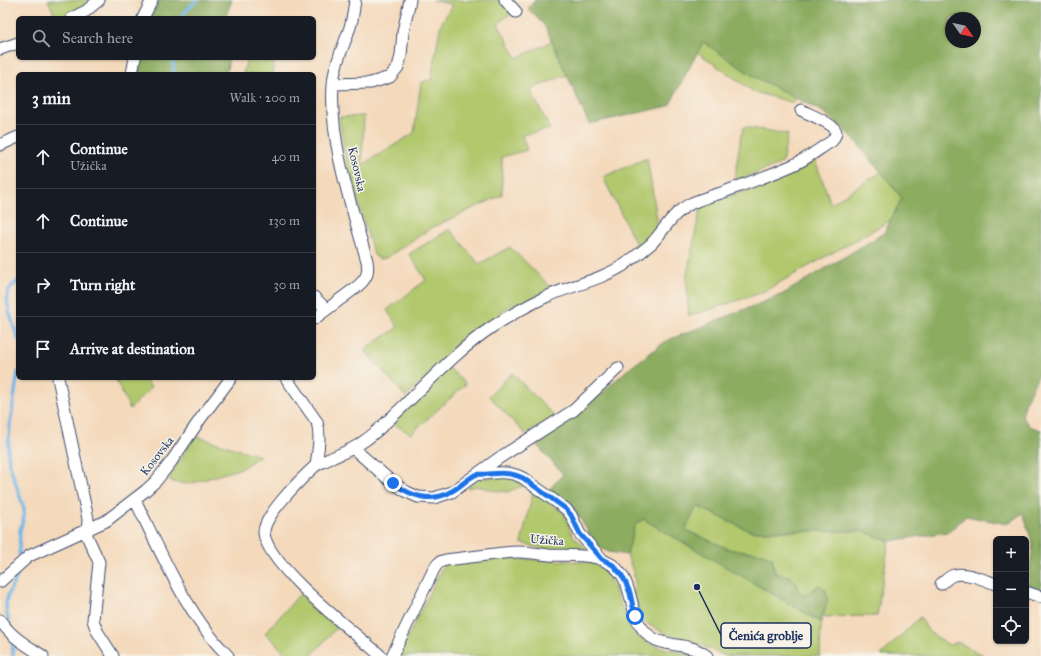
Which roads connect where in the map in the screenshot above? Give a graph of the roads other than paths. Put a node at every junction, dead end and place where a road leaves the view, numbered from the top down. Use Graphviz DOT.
graph roads {
  1 [pos="99,0"];
  2 [pos="152,0"];
  3 [pos="355,0"];
  4 [pos="410,0"];
  5 [pos="505,0"];
  6 [pos="516,12"];
  7 [pos="76,16"];
  8 [pos="144,16"];
  9 [pos="16,44"];
  10 [pos="0,49"];
  11 [pos="134,60"];
  12 [pos="132,72"];
  13 [pos="333,84"];
  14 [pos="801,110"];
  15 [pos="16,138"];
  16 [pos="0,146"];
  17 [pos="316,300"];
  18 [pos="326,309"];
  19 [pos="316,317"];
  20 [pos="618,368"];
  21 [pos="58,380"];
  22 [pos="230,380"];
  23 [pos="287,380"];
  24 [pos="353,448"];
  25 [pos="316,465"];
  26 [pos="476,475"];
  27 [pos="134,500"];
  28 [pos="86,530"];
  29 [pos="602,559"];
  30 [pos="0,582"];
  31 [pos="993,583"];
  32 [pos="941,584"];
  33 [pos="1029,593"];
  34 [pos="1041,597"];
  35 [pos="0,620"];
  36 [pos="43,656"];
  37 [pos="113,656"];
  38 [pos="228,656"];
  39 [pos="382,656"];
  40 [pos="392,656"];
  41 [pos="708,656"];
  1 -- 7 [label="street"];
  2 -- 8 [label="street"];
  3 -- 13 [label="street, Kosovska"];
  4 -- 13 [label="street"];
  5 -- 6 [label="street"];
  9 -- 10 [label="street"];
  11 -- 12 [label="street"];
  13 -- 18 [label="street, Kosovska"];
  14 -- 24 [label="street"];
  15 -- 16 [label="street"];
  17 -- 18 [label="street"];
  18 -- 19 [label="street, Kosovska"];
  20 -- 26 [label="street"];
  21 -- 28 [label="street"];
  22 -- 27 [label="street, Kosovska"];
  23 -- 25 [label="street"];
  24 -- 25 [label="street"];
  24 -- 26 [label="street"];
  25 -- 39 [label="street"];
  26 -- 29 [label="street"];
  27 -- 28 [label="street, Kosovska"];
  27 -- 38 [label="street"];
  28 -- 30 [label="street, Kosovska"];
  28 -- 37 [label="street"];
  29 -- 40 [label="street, Užička"];
  29 -- 41 [label="street, Užička"];
  31 -- 32 [label="street"];
  33 -- 34 [label="street"];
  35 -- 36 [label="street"];
}
